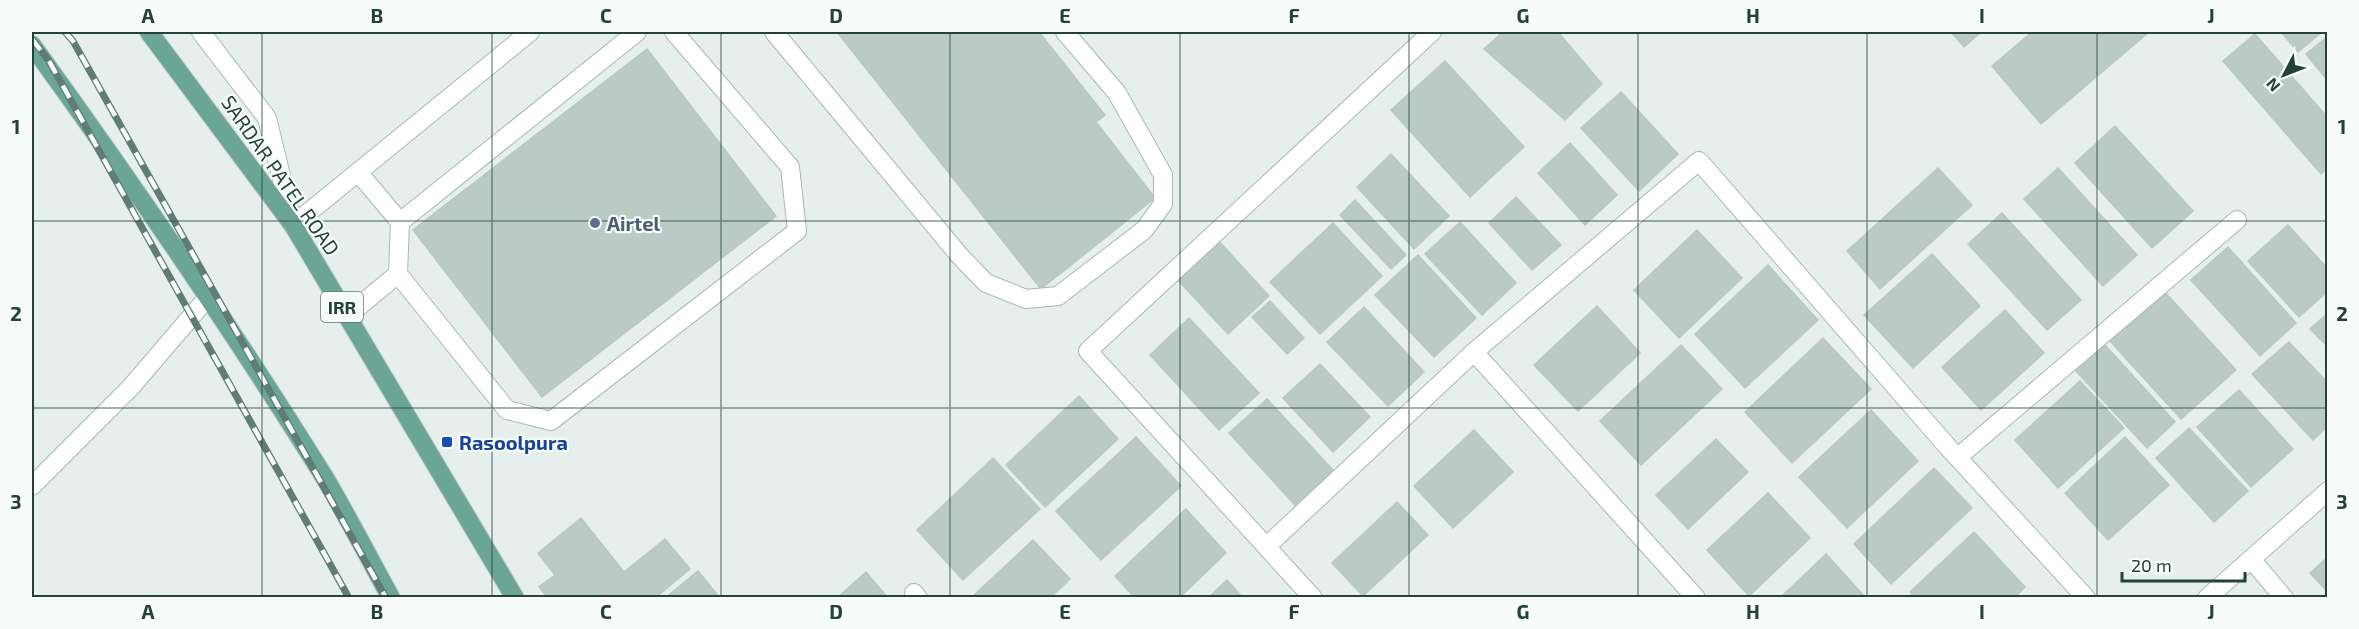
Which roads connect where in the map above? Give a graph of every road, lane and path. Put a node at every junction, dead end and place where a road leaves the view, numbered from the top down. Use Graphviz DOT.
graph roads {
  1 [pos="148,32"];
  2 [pos="201,32"];
  3 [pos="530,32"];
  4 [pos="637,32"];
  5 [pos="674,32"];
  6 [pos="774,32"];
  7 [pos="1065,32"];
  8 [pos="1431,32"];
  9 [pos="32,45"];
  10 [pos="358,172"];
  11 [pos="2237,220"];
  12 [pos="400,222"];
  13 [pos="293,225"];
  14 [pos="398,274"];
  15 [pos="208,297"];
  16 [pos="347,316"];
  17 [pos="1474,352"];
  18 [pos="1958,457"];
  19 [pos="36,477"];
  20 [pos="2328,491"];
  21 [pos="1267,546"];
  22 [pos="2251,558"];
  23 [pos="391,597"];
  24 [pos="515,597"];
  25 [pos="1313,597"];
  26 [pos="1696,597"];
  27 [pos="2085,597"];
  28 [pos="2207,597"];
  29 [pos="2284,597"];
  1 -- 13 [label="main road, SARDAR PATEL ROAD / IRR"];
  2 -- 13 [label="street"];
  3 -- 10 [label="street"];
  4 -- 12 [label="street"];
  5 -- 14 [label="street"];
  6 -- 7 [label="street"];
  8 -- 21 [label="street"];
  9 -- 15 [label="main road"];
  10 -- 12 [label="street"];
  10 -- 13 [label="street"];
  11 -- 18 [label="street"];
  12 -- 14 [label="street"];
  13 -- 16 [label="main road, SARDAR PATEL ROAD / IRR"];
  14 -- 16 [label="street"];
  15 -- 19 [label="street"];
  15 -- 23 [label="main road"];
  16 -- 24 [label="main road, SARDAR PATEL ROAD / IRR"];
  17 -- 18 [label="street"];
  17 -- 21 [label="street"];
  17 -- 26 [label="street"];
  18 -- 27 [label="street"];
  20 -- 22 [label="street"];
  21 -- 25 [label="street"];
  22 -- 28 [label="street"];
  22 -- 29 [label="street"];
}
